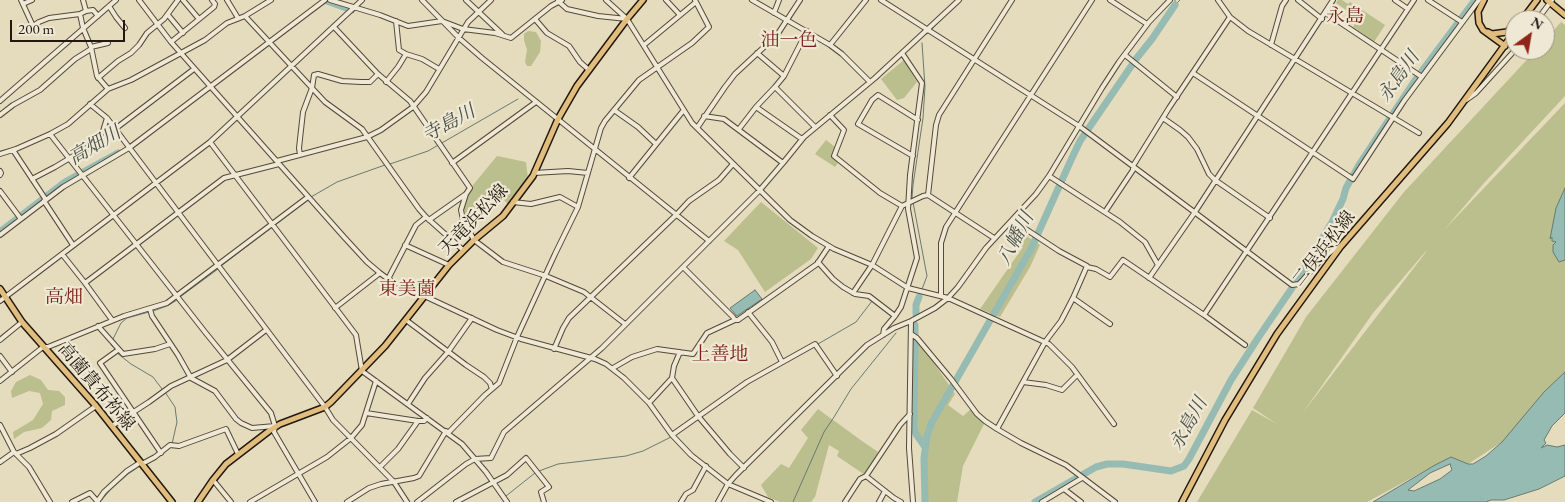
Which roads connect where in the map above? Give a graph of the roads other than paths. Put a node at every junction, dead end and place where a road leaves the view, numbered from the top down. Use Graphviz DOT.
graph roads {
  1 [pos="32,0"];
  2 [pos="83,0"];
  3 [pos="116,0"];
  4 [pos="139,0"];
  5 [pos="178,0"];
  6 [pos="183,0"];
  7 [pos="212,0"];
  8 [pos="227,0"];
  9 [pos="271,0"];
  10 [pos="325,0"];
  11 [pos="330,0"];
  12 [pos="362,0"];
  13 [pos="422,0"];
  14 [pos="466,0"];
  15 [pos="490,0"];
  16 [pos="559,0"];
  17 [pos="606,0"];
  18 [pos="644,0"];
  19 [pos="666,0"];
  20 [pos="752,0"];
  21 [pos="779,0"];
  22 [pos="800,0"];
  23 [pos="866,0"];
  24 [pos="881,0"];
  25 [pos="959,0"];
  26 [pos="1012,0"];
  27 [pos="1092,0"];
  28 [pos="1110,0"];
  29 [pos="1170,0"];
  30 [pos="1218,0"];
  31 [pos="1286,0"];
  32 [pos="1298,0"];
  33 [pos="1333,0"];
  34 [pos="1395,0"];
  35 [pos="1414,0"];
  36 [pos="1428,0"];
  37 [pos="1479,0"];
  38 [pos="1484,0"];
  39 [pos="1538,0"];
  40 [pos="696,1"];
  41 [pos="22,2"];
  42 [pos="1551,2"];
  43 [pos="109,6"];
  44 [pos="355,7"];
  45 [pos="1408,9"];
  46 [pos="1530,10"];
  47 [pos="86,11"];
  48 [pos="478,11"];
  49 [pos="774,13"];
  50 [pos="1326,13"];
  51 [pos="80,14"];
  52 [pos="168,15"];
  53 [pos="680,15"];
  54 [pos="1565,15"];
  55 [pos="98,16"];
  56 [pos="246,16"];
  57 [pos="1230,17"];
  58 [pos="238,18"];
  59 [pos="199,19"];
  60 [pos="535,19"];
  61 [pos="627,19"];
  62 [pos="1322,19"];
  63 [pos="787,20"];
  64 [pos="396,21"];
  65 [pos="442,21"];
  66 [pos="1461,22"];
  67 [pos="156,24"];
  68 [pos="1147,24"];
  69 [pos="334,26"];
  70 [pos="84,28"];
  71 [pos="125,28"];
  72 [pos="463,29"];
  73 [pos="927,29"];
  74 [pos="1483,30"];
  75 [pos="807,32"];
  76 [pos="183,33"];
  77 [pos="1505,33"];
  78 [pos="504,36"];
  79 [pos="459,38"];
  80 [pos="269,41"];
  81 [pos="171,42"];
  82 [pos="108,43"];
  83 [pos="644,45"];
  84 [pos="830,45"];
  85 [pos="1271,45"];
  86 [pos="1505,46"];
  87 [pos="91,48"];
  88 [pos="1381,51"];
  89 [pos="181,53"];
  90 [pos="757,53"];
  91 [pos="902,53"];
  92 [pos="406,54"];
  93 [pos="1125,55"];
  94 [pos="974,60"];
  95 [pos="1295,60"];
  96 [pos="1506,60"];
  97 [pos="292,66"];
  98 [pos="657,66"];
  99 [pos="194,69"];
  100 [pos="439,69"];
  101 [pos="589,70"];
  102 [pos="1193,73"];
  103 [pos="378,74"];
  104 [pos="784,76"];
  105 [pos="1421,76"];
  106 [pos="98,78"];
  107 [pos="386,82"];
  108 [pos="870,82"];
  109 [pos="210,87"];
  110 [pos="775,87"];
  111 [pos="312,88"];
  112 [pos="108,89"];
  113 [pos="1352,94"];
  114 [pos="1030,96"];
  115 [pos="1177,97"];
  116 [pos="1466,100"];
  117 [pos="0,101"];
  118 [pos="536,102"];
  119 [pos="90,104"];
  120 [pos="413,106"];
  121 [pos="756,107"];
  122 [pos="614,110"];
  123 [pos="683,111"];
  124 [pos="0,115"];
  125 [pos="830,115"];
  126 [pos="704,116"];
  127 [pos="1258,116"];
  128 [pos="237,117"];
  129 [pos="1392,117"];
  130 [pos="107,118"];
  131 [pos="1163,118"];
  132 [pos="558,119"];
  133 [pos="918,120"];
  134 [pos="815,127"];
  135 [pos="696,128"];
  136 [pos="1081,128"];
  137 [pos="115,129"];
  138 [pos="739,130"];
  139 [pos="50,134"];
  140 [pos="1419,134"];
  141 [pos="368,137"];
  142 [pos="802,139"];
  143 [pos="210,142"];
  144 [pos="656,144"];
  145 [pos="129,147"];
  146 [pos="13,150"];
  147 [pos="595,150"];
  148 [pos="1314,153"];
  149 [pos="0,154"];
  150 [pos="300,155"];
  151 [pos="913,156"];
  152 [pos="70,159"];
  153 [pos="278,162"];
  154 [pos="452,163"];
  155 [pos="783,163"];
  156 [pos="733,164"];
  157 [pos="1132,166"];
  158 [pos="0,171"];
  159 [pos="534,173"];
  160 [pos="588,173"];
  161 [pos="81,174"];
  162 [pos="0,175"];
  163 [pos="235,175"];
  164 [pos="1050,176"];
  165 [pos="629,178"];
  166 [pos="32,179"];
  167 [pos="1215,180"];
  168 [pos="156,183"];
  169 [pos="0,190"];
  170 [pos="759,190"];
  171 [pos="466,194"];
  172 [pos="928,195"];
  173 [pos="308,197"];
  174 [pos="45,199"];
  175 [pos="514,202"];
  176 [pos="911,202"];
  177 [pos="902,206"];
  178 [pos="578,207"];
  179 [pos="955,212"];
  180 [pos="1105,212"];
  181 [pos="1195,212"];
  182 [pos="178,213"];
  183 [pos="114,215"];
  184 [pos="676,215"];
  185 [pos="20,217"];
  186 [pos="427,218"];
  187 [pos="1270,218"];
  188 [pos="1012,220"];
  189 [pos="273,225"];
  190 [pos="0,234"];
  191 [pos="994,238"];
  192 [pos="474,240"];
  193 [pos="709,241"];
  194 [pos="137,244"];
  195 [pos="73,245"];
  196 [pos="405,245"];
  197 [pos="829,246"];
  198 [pos="1341,246"];
  199 [pos="463,250"];
  200 [pos="1248,251"];
  201 [pos="62,254"];
  202 [pos="818,262"];
  203 [pos="1158,264"];
  204 [pos="218,265"];
  205 [pos="449,265"];
  206 [pos="872,265"];
  207 [pos="683,267"];
  208 [pos="1087,267"];
  209 [pos="380,273"];
  210 [pos="546,276"];
  211 [pos="1149,278"];
  212 [pos="388,279"];
  213 [pos="85,283"];
  214 [pos="0,288"];
  215 [pos="908,288"];
  216 [pos="853,294"];
  217 [pos="177,296"];
  218 [pos="425,296"];
  219 [pos="591,296"];
  220 [pos="940,296"];
  221 [pos="5,297"];
  222 [pos="948,298"];
  223 [pos="1073,298"];
  224 [pos="0,301"];
  225 [pos="335,308"];
  226 [pos="150,310"];
  227 [pos="748,312"];
  228 [pos="895,316"];
  229 [pos="1204,316"];
  230 [pos="472,318"];
  231 [pos="112,320"];
  232 [pos="406,320"];
  233 [pos="735,320"];
  234 [pos="911,321"];
  235 [pos="22,322"];
  236 [pos="625,324"];
  237 [pos="1110,324"];
  238 [pos="98,326"];
  239 [pos="266,330"];
  240 [pos="883,335"];
  241 [pos="914,336"];
  242 [pos="517,337"];
  243 [pos="0,340"];
  244 [pos="1045,342"];
  245 [pos="170,344"];
  246 [pos="1245,345"];
  247 [pos="44,347"];
  248 [pos="554,349"];
  249 [pos="117,351"];
  250 [pos="448,352"];
  251 [pos="680,352"];
  252 [pos="0,356"];
  253 [pos="591,358"];
  254 [pos="227,360"];
  255 [pos="782,362"];
  256 [pos="612,368"];
  257 [pos="362,371"];
  258 [pos="12,372"];
  259 [pos="1077,375"];
  260 [pos="837,376"];
  261 [pos="190,377"];
  262 [pos="672,378"];
  263 [pos="0,381"];
  264 [pos="376,381"];
  265 [pos="1023,382"];
  266 [pos="492,389"];
  267 [pos="408,404"];
  268 [pos="649,404"];
  269 [pos="96,406"];
  270 [pos="325,407"];
  271 [pos="134,412"];
  272 [pos="366,413"];
  273 [pos="910,414"];
  274 [pos="698,416"];
  275 [pos="427,418"];
  276 [pos="418,421"];
  277 [pos="1114,424"];
  278 [pos="0,425"];
  279 [pos="112,426"];
  280 [pos="275,426"];
  281 [pos="997,429"];
  282 [pos="447,432"];
  283 [pos="672,434"];
  284 [pos="350,438"];
  285 [pos="15,453"];
  286 [pos="161,453"];
  287 [pos="238,454"];
  288 [pos="475,459"];
  289 [pos="0,462"];
  290 [pos="141,463"];
  291 [pos="706,466"];
  292 [pos="380,467"];
  293 [pos="744,468"];
  294 [pos="298,472"];
  295 [pos="866,476"];
  296 [pos="1081,476"];
  297 [pos="213,480"];
  298 [pos="394,482"];
  299 [pos="493,483"];
  300 [pos="728,484"];
  301 [pos="1064,489"];
  302 [pos="885,491"];
  303 [pos="759,497"];
  304 [pos="506,501"];
  305 [pos="48,502"];
  306 [pos="72,502"];
  307 [pos="97,502"];
  308 [pos="172,502"];
  309 [pos="198,502"];
  310 [pos="231,502"];
  311 [pos="250,502"];
  312 [pos="315,502"];
  313 [pos="348,502"];
  314 [pos="407,502"];
  315 [pos="417,502"];
  316 [pos="456,502"];
  317 [pos="544,502"];
  318 [pos="681,502"];
  319 [pos="718,502"];
  320 [pos="757,502"];
  321 [pos="771,502"];
  322 [pos="845,502"];
  323 [pos="879,502"];
  324 [pos="901,502"];
  325 [pos="912,502"];
  326 [pos="1042,502"];
  327 [pos="1081,502"];
  328 [pos="1115,502"];
  329 [pos="1182,502"];
  1 -- 41 [label="street"];
  2 -- 47 [label="street"];
  3 -- 43 [label="street"];
  4 -- 67 [label="street"];
  5 -- 52 [label="street"];
  6 -- 59 [label="street"];
  7 -- 59 [label="street"];
  8 -- 58 [label="street"];
  9 -- 56 [label="street"];
  10 -- 80 [label="street"];
  11 -- 44 [label="street"];
  12 -- 44 [label="street"];
  13 -- 65 [label="street"];
  14 -- 48 [label="street"];
  15 -- 48 [label="street"];
  16 -- 60 [label="street"];
  16 -- 61 [label="street"];
  17 -- 61 [label="street"];
  18 -- 61 [label="main road, 天竜浜松線"];
  19 -- 53 [label="street"];
  20 -- 49 [label="street"];
  21 -- 49 [label="street"];
  22 -- 63 [label="street"];
  23 -- 84 [label="street"];
  24 -- 73 [label="street"];
  25 -- 73 [label="street"];
  26 -- 94 [label="street"];
  27 -- 114 [label="street"];
  28 -- 68 [label="street"];
  29 -- 68 [label="street"];
  30 -- 57 [label="street"];
  31 -- 85 [label="street"];
  32 -- 62 [label="street"];
  33 -- 50 [label="street"];
  34 -- 45 [label="street"];
  35 -- 45 [label="street"];
  36 -- 66 [label="street"];
  37 -- 66 [label="street"];
  38 -- 74 [label="main road"];
  39 -- 46 [label="main road"];
  40 -- 53 [label="street"];
  40 -- 98 [label="street"];
  41 -- 51 [label="street"];
  42 -- 54 [label="main road"];
  43 -- 55 [label="street"];
  43 -- 71 [label="street"];
  44 -- 64 [label="street"];
  44 -- 69 [label="street"];
  45 -- 88 [label="street"];
  47 -- 51 [label="street"];
  47 -- 55 [label="street"];
  48 -- 72 [label="street"];
  48 -- 78 [label="street"];
  49 -- 63 [label="street"];
  50 -- 62 [label="street"];
  50 -- 88 [label="street"];
  51 -- 70 [label="street"];
  52 -- 67 [label="street"];
  52 -- 76 [label="street"];
  53 -- 83 [label="street"];
  55 -- 70 [label="street"];
  56 -- 58 [label="street"];
  56 -- 80 [label="street"];
  57 -- 85 [label="street"];
  57 -- 102 [label="street"];
  58 -- 89 [label="street"];
  59 -- 76 [label="street"];
  60 -- 78 [label="street"];
  60 -- 101 [label="street"];
  61 -- 83 [label="street"];
  61 -- 101 [label="main road, 天竜浜松線"];
  62 -- 95 [label="street"];
  63 -- 75 [label="street"];
  63 -- 90 [label="street"];
  64 -- 65 [label="street"];
  64 -- 92 [label="street"];
  65 -- 72 [label="street"];
  65 -- 79 [label="street"];
  66 -- 105 [label="street"];
  67 -- 81 [label="street"];
  67 -- 106 [label="street"];
  68 -- 93 [label="street"];
  69 -- 97 [label="street"];
  69 -- 103 [label="street"];
  70 -- 87 [label="street"];
  70 -- 117 [label="street"];
  72 -- 78 [label="street"];
  72 -- 79 [label="street"];
  73 -- 91 [label="street"];
  73 -- 94 [label="street"];
  74 -- 77 [label="main road"];
  74 -- 86 [label="main road"];
  75 -- 84 [label="street"];
  75 -- 104 [label="street"];
  76 -- 81 [label="street"];
  79 -- 100 [label="street"];
  79 -- 118 [label="street"];
  80 -- 97 [label="street"];
  80 -- 109 [label="street"];
  81 -- 89 [label="street"];
  82 -- 87 [label="street"];
  83 -- 98 [label="street"];
  84 -- 108 [label="street"];
  85 -- 95 [label="street"];
  86 -- 116 [label="main road, 二俣浜松線"];
  87 -- 106 [label="street"];
  87 -- 124 [label="street"];
  88 -- 105 [label="street"];
  88 -- 113 [label="street"];
  89 -- 99 [label="street"];
  89 -- 112 [label="street"];
  90 -- 104 [label="street"];
  90 -- 126 [label="street"];
  91 -- 108 [label="street"];
  91 -- 133 [label="street"];
  92 -- 100 [label="street"];
  92 -- 107 [label="street"];
  93 -- 115 [label="street"];
  93 -- 136 [label="street"];
  94 -- 114 [label="street"];
  94 -- 172 [label="street"];
  95 -- 113 [label="street"];
  95 -- 127 [label="street"];
  96 -- 116 [label="street"];
  97 -- 111 [label="street"];
  97 -- 128 [label="street"];
  98 -- 122 [label="street"];
  98 -- 123 [label="street"];
  99 -- 109 [label="street"];
  99 -- 137 [label="street"];
  100 -- 120 [label="street"];
  101 -- 132 [label="main road, 天竜浜松線"];
  102 -- 115 [label="street"];
  102 -- 127 [label="street"];
  103 -- 107 [label="street"];
  103 -- 111 [label="street"];
  104 -- 110 [label="street"];
  105 -- 129 [label="street"];
  106 -- 112 [label="street"];
  107 -- 120 [label="street"];
  108 -- 125 [label="street"];
  109 -- 128 [label="street"];
  109 -- 145 [label="street"];
  110 -- 121 [label="street"];
  110 -- 134 [label="street"];
  111 -- 141 [label="street"];
  111 -- 150 [label="street"];
  112 -- 119 [label="street"];
  113 -- 129 [label="street"];
  113 -- 148 [label="street"];
  114 -- 136 [label="street"];
  114 -- 179 [label="street"];
  115 -- 131 [label="street"];
  116 -- 198 [label="main road, 二俣浜松線"];
  118 -- 132 [label="street"];
  118 -- 154 [label="street"];
  119 -- 130 [label="street"];
  119 -- 139 [label="street"];
  120 -- 141 [label="street"];
  120 -- 154 [label="street"];
  121 -- 138 [label="street"];
  121 -- 142 [label="street"];
  122 -- 144 [label="street"];
  122 -- 147 [label="street"];
  123 -- 135 [label="street"];
  123 -- 144 [label="street"];
  125 -- 134 [label="street"];
  125 -- 177 [label="street"];
  126 -- 135 [label="street"];
  126 -- 138 [label="street"];
  127 -- 148 [label="street"];
  127 -- 167 [label="street"];
  128 -- 143 [label="street"];
  128 -- 153 [label="street"];
  129 -- 140 [label="street"];
  129 -- 148 [label="street"];
  130 -- 137 [label="street"];
  130 -- 152 [label="street"];
  131 -- 157 [label="street"];
  131 -- 167 [label="street"];
  132 -- 147 [label="street"];
  132 -- 159 [label="main road, 天竜浜松線"];
  133 -- 151 [label="street"];
  133 -- 151 [label="street"];
  134 -- 142 [label="street"];
  135 -- 156 [label="street"];
  136 -- 157 [label="street"];
  136 -- 164 [label="street"];
  137 -- 145 [label="street"];
  138 -- 155 [label="street"];
  139 -- 146 [label="street"];
  139 -- 152 [label="street"];
  141 -- 150 [label="street"];
  141 -- 186 [label="street"];
  142 -- 155 [label="street"];
  143 -- 163 [label="street"];
  143 -- 168 [label="street"];
  144 -- 165 [label="street"];
  145 -- 161 [label="street"];
  145 -- 168 [label="street"];
  146 -- 149 [label="street"];
  146 -- 166 [label="street"];
  147 -- 160 [label="street"];
  147 -- 165 [label="street"];
  148 -- 187 [label="street"];
  150 -- 153 [label="street"];
  151 -- 176 [label="street"];
  152 -- 161 [label="street"];
  152 -- 166 [label="street"];
  153 -- 163 [label="street"];
  153 -- 173 [label="street"];
  154 -- 171 [label="street"];
  155 -- 170 [label="street"];
  156 -- 170 [label="street"];
  156 -- 184 [label="street"];
  157 -- 180 [label="street"];
  157 -- 181 [label="street"];
  158 -- 162 [label="street"];
  159 -- 160 [label="street"];
  159 -- 175 [label="main road, 天竜浜松線"];
  160 -- 178 [label="street"];
  161 -- 174 [label="street"];
  161 -- 183 [label="street"];
  163 -- 182 [label="street"];
  163 -- 189 [label="street"];
  164 -- 180 [label="street"];
  164 -- 188 [label="street"];
  165 -- 184 [label="street"];
  166 -- 174 [label="street"];
  167 -- 181 [label="street"];
  167 -- 187 [label="street"];
  168 -- 182 [label="street"];
  168 -- 183 [label="street"];
  169 -- 185 [label="street"];
  170 -- 193 [label="street"];
  170 -- 197 [label="street"];
  171 -- 186 [label="street"];
  171 -- 192 [label="street"];
  172 -- 176 [label="street"];
  172 -- 179 [label="street"];
  173 -- 189 [label="street"];
  173 -- 209 [label="street"];
  174 -- 185 [label="street"];
  174 -- 195 [label="street"];
  175 -- 178 [label="street"];
  175 -- 192 [label="main road, 天竜浜松線"];
  176 -- 177 [label="street"];
  176 -- 215 [label="street"];
  177 -- 206 [label="street"];
  178 -- 210 [label="street"];
  179 -- 191 [label="street"];
  179 -- 220 [label="street"];
  180 -- 203 [label="street"];
  181 -- 200 [label="street"];
  181 -- 203 [label="street"];
  182 -- 194 [label="street"];
  182 -- 204 [label="street"];
  183 -- 194 [label="street"];
  183 -- 195 [label="street"];
  184 -- 193 [label="street"];
  184 -- 219 [label="street"];
  185 -- 190 [label="street"];
  186 -- 196 [label="street"];
  186 -- 199 [label="street"];
  187 -- 200 [label="street"];
  188 -- 191 [label="street"];
  188 -- 208 [label="street"];
  189 -- 204 [label="street"];
  189 -- 225 [label="street"];
  191 -- 222 [label="street"];
  192 -- 199 [label="main road, 天竜浜松線"];
  192 -- 210 [label="street"];
  193 -- 207 [label="street"];
  194 -- 213 [label="street"];
  194 -- 217 [label="street"];
  195 -- 201 [label="street"];
  196 -- 205 [label="street"];
  196 -- 212 [label="street"];
  197 -- 202 [label="street"];
  197 -- 206 [label="street"];
  198 -- 200 [label="street"];
  198 -- 329 [label="main road, 二俣浜松線"];
  199 -- 205 [label="main road, 天竜浜松線"];
  200 -- 229 [label="street"];
  201 -- 213 [label="street"];
  201 -- 221 [label="street"];
  202 -- 216 [label="street"];
  202 -- 227 [label="street"];
  203 -- 211 [label="street"];
  204 -- 217 [label="street"];
  204 -- 239 [label="street"];
  205 -- 218 [label="main road, 天竜浜松線"];
  206 -- 215 [label="street"];
  206 -- 216 [label="street"];
  207 -- 233 [label="street"];
  207 -- 236 [label="street"];
  208 -- 211 [label="street"];
  208 -- 223 [label="street"];
  209 -- 212 [label="street"];
  209 -- 225 [label="street"];
  210 -- 219 [label="street"];
  210 -- 242 [label="street"];
  211 -- 229 [label="street"];
  212 -- 218 [label="street"];
  213 -- 231 [label="street"];
  214 -- 221 [label="main road, 高薗貴布祢線"];
  215 -- 220 [label="street"];
  215 -- 228 [label="street"];
  216 -- 228 [label="street"];
  217 -- 226 [label="street"];
  217 -- 254 [label="street"];
  218 -- 230 [label="street"];
  218 -- 232 [label="main road, 天竜浜松線"];
  219 -- 236 [label="street"];
  219 -- 248 [label="street"];
  220 -- 222 [label="street"];
  221 -- 224 [label="street"];
  221 -- 235 [label="main road, 高薗貴布祢線"];
  222 -- 234 [label="street"];
  222 -- 244 [label="street"];
  223 -- 237 [label="street"];
  223 -- 244 [label="street"];
  225 -- 257 [label="street"];
  226 -- 231 [label="street"];
  226 -- 245 [label="street"];
  227 -- 233 [label="street"];
  227 -- 255 [label="street"];
  228 -- 240 [label="street"];
  229 -- 246 [label="street"];
  230 -- 242 [label="street"];
  230 -- 250 [label="street"];
  231 -- 238 [label="street"];
  232 -- 250 [label="street"];
  232 -- 257 [label="main road, 天竜浜松線"];
  233 -- 251 [label="street"];
  234 -- 240 [label="street"];
  234 -- 241 [label="street"];
  235 -- 243 [label="street"];
  235 -- 247 [label="main road, 高薗貴布祢線"];
  236 -- 253 [label="street"];
  238 -- 247 [label="street"];
  238 -- 249 [label="street"];
  239 -- 254 [label="street"];
  239 -- 270 [label="street"];
  240 -- 260 [label="street"];
  241 -- 273 [label="street"];
  241 -- 281 [label="street"];
  242 -- 248 [label="street"];
  242 -- 266 [label="street"];
  244 -- 259 [label="street"];
  244 -- 265 [label="street"];
  245 -- 249 [label="street"];
  245 -- 261 [label="street"];
  247 -- 258 [label="street"];
  247 -- 269 [label="main road, 高薗貴布祢線"];
  248 -- 253 [label="street"];
  249 -- 271 [label="street"];
  250 -- 266 [label="street"];
  250 -- 267 [label="street"];
  251 -- 256 [label="street"];
  251 -- 262 [label="street"];
  252 -- 258 [label="street"];
  253 -- 256 [label="street"];
  253 -- 288 [label="street"];
  254 -- 261 [label="street"];
  254 -- 280 [label="street"];
  255 -- 260 [label="street"];
  255 -- 274 [label="street"];
  256 -- 268 [label="street"];
  257 -- 264 [label="street"];
  257 -- 270 [label="main road, 天竜浜松線"];
  258 -- 263 [label="street"];
  259 -- 265 [label="street"];
  259 -- 277 [label="street"];
  260 -- 293 [label="street"];
  261 -- 271 [label="street"];
  261 -- 280 [label="street"];
  262 -- 268 [label="street"];
  262 -- 274 [label="street"];
  264 -- 267 [label="street"];
  264 -- 272 [label="street"];
  265 -- 281 [label="street"];
  266 -- 282 [label="street"];
  267 -- 275 [label="street"];
  268 -- 283 [label="street"];
  269 -- 279 [label="main road, 高薗貴布祢線"];
  269 -- 285 [label="street"];
  270 -- 280 [label="main road, 天竜浜松線"];
  270 -- 284 [label="street"];
  271 -- 279 [label="street"];
  271 -- 286 [label="street"];
  272 -- 276 [label="street"];
  272 -- 284 [label="street"];
  273 -- 295 [label="street"];
  273 -- 325 [label="street"];
  274 -- 283 [label="street"];
  274 -- 293 [label="street"];
  275 -- 276 [label="street"];
  275 -- 282 [label="street"];
  276 -- 292 [label="street"];
  278 -- 285 [label="street"];
  279 -- 290 [label="main road, 高薗貴布祢線"];
  280 -- 287 [label="main road, 天竜浜松線"];
  280 -- 294 [label="street"];
  281 -- 296 [label="street"];
  282 -- 288 [label="street"];
  282 -- 298 [label="street"];
  283 -- 291 [label="street"];
  284 -- 292 [label="street"];
  284 -- 294 [label="street"];
  285 -- 289 [label="street"];
  285 -- 305 [label="street"];
  286 -- 287 [label="street"];
  286 -- 290 [label="street"];
  287 -- 297 [label="main road, 天竜浜松線"];
  288 -- 299 [label="street"];
  288 -- 315 [label="street"];
  290 -- 307 [label="street"];
  290 -- 308 [label="main road, 高薗貴布祢線"];
  291 -- 300 [label="street"];
  291 -- 318 [label="street"];
  292 -- 298 [label="street"];
  293 -- 300 [label="street"];
  294 -- 311 [label="street"];
  294 -- 312 [label="street"];
  295 -- 302 [label="street"];
  295 -- 322 [label="street"];
  296 -- 301 [label="street"];
  296 -- 328 [label="street"];
  297 -- 309 [label="main road, 天竜浜松線"];
  297 -- 310 [label="street"];
  298 -- 313 [label="street"];
  298 -- 314 [label="street"];
  299 -- 304 [label="street"];
  299 -- 316 [label="street"];
  299 -- 317 [label="street"];
  300 -- 303 [label="street"];
  300 -- 319 [label="street"];
  301 -- 326 [label="street"];
  301 -- 327 [label="street"];
  302 -- 323 [label="street"];
  302 -- 324 [label="street"];
  303 -- 320 [label="street"];
  303 -- 321 [label="street"];
  306 -- 307 [label="street"];
}
